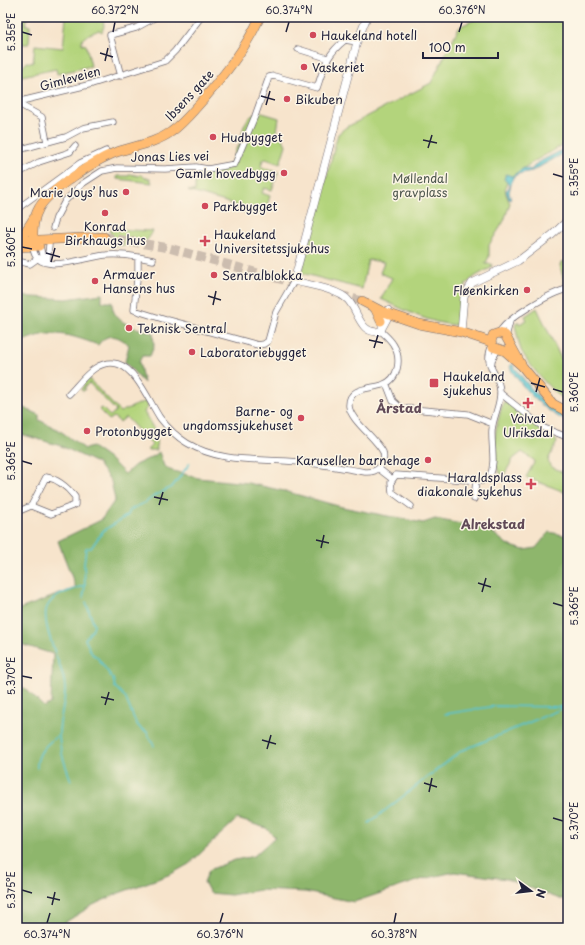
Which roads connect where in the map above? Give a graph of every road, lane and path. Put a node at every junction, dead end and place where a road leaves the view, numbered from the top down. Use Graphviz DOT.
graph roads {
  1 [pos="156,17"];
  2 [pos="201,17"];
  3 [pos="260,17"];
  4 [pos="367,17"];
  5 [pos="357,42"];
  6 [pos="298,49"];
  7 [pos="327,58"];
  8 [pos="121,76"];
  9 [pos="17,103"];
  10 [pos="113,122"];
  11 [pos="47,142"];
  12 [pos="73,142"];
  13 [pos="18,150"];
  14 [pos="108,156"];
  15 [pos="17,174"];
  16 [pos="57,190"];
  17 [pos="17,209"];
  18 [pos="35,218"];
  19 [pos="568,220"];
  20 [pos="53,228"];
  21 [pos="104,239"];
  22 [pos="18,243"];
  23 [pos="39,243"];
  24 [pos="138,257"];
  25 [pos="37,259"];
  26 [pos="153,260"];
  27 [pos="17,261"];
  28 [pos="48,262"];
  29 [pos="294,281"];
  30 [pos="568,289"];
  31 [pos="384,311"];
  32 [pos="381,326"];
  33 [pos="461,332"];
  34 [pos="499,341"];
  35 [pos="386,383"];
  36 [pos="500,393"];
  37 [pos="69,394"];
  38 [pos="568,412"];
  39 [pos="493,424"];
  40 [pos="568,437"];
  41 [pos="379,469"];
  42 [pos="392,479"];
  43 [pos="476,481"];
  44 [pos="474,499"];
  45 [pos="31,506"];
  46 [pos="411,506"];
  47 [pos="17,512"];
  1 -- 8 [label="street"];
  2 -- 8 [label="street, Gimleveien"];
  3 -- 14 [label="main road, Ibsens gate"];
  4 -- 5 [label="street"];
  5 -- 7 [label="street, Jonas Lies vei"];
  5 -- 29 [label="street"];
  6 -- 7 [label="street"];
  7 -- 20 [label="street, Jonas Lies vei"];
  8 -- 9 [label="street, Gimleveien"];
  9 -- 11 [label="street"];
  10 -- 12 [label="street"];
  11 -- 12 [label="street"];
  11 -- 13 [label="street"];
  12 -- 15 [label="street"];
  14 -- 16 [label="main road, Ibsens gate"];
  14 -- 17 [label="street, Ibsens gate"];
  16 -- 18 [label="main road, Ibsens gate"];
  16 -- 23 [label="main road, Ibsens gate"];
  18 -- 22 [label="main road"];
  18 -- 23 [label="main road, Ibsens gate"];
  19 -- 33 [label="street"];
  21 -- 23 [label="main road"];
  22 -- 23 [label="main road"];
  23 -- 25 [label="street"];
  23 -- 28 [label="street"];
  23 -- 28 [label="street"];
  24 -- 26 [label="street"];
  24 -- 28 [label="street"];
  24 -- 29 [label="street"];
  25 -- 27 [label="street"];
  25 -- 28 [label="street"];
  29 -- 32 [label="street"];
  30 -- 34 [label="street"];
  31 -- 32 [label="main road"];
  31 -- 32 [label="street"];
  31 -- 33 [label="main road"];
  32 -- 35 [label="street"];
  33 -- 34 [label="main road"];
  34 -- 36 [label="street"];
  34 -- 38 [label="main road"];
  35 -- 39 [label="street"];
  35 -- 41 [label="street"];
  36 -- 39 [label="street"];
  36 -- 40 [label="street"];
  37 -- 41 [label="street"];
  39 -- 43 [label="street"];
  41 -- 42 [label="street"];
  42 -- 43 [label="street"];
  42 -- 46 [label="street"];
  43 -- 44 [label="street"];
  45 -- 45 [label="street"];
  45 -- 47 [label="street"];
}
